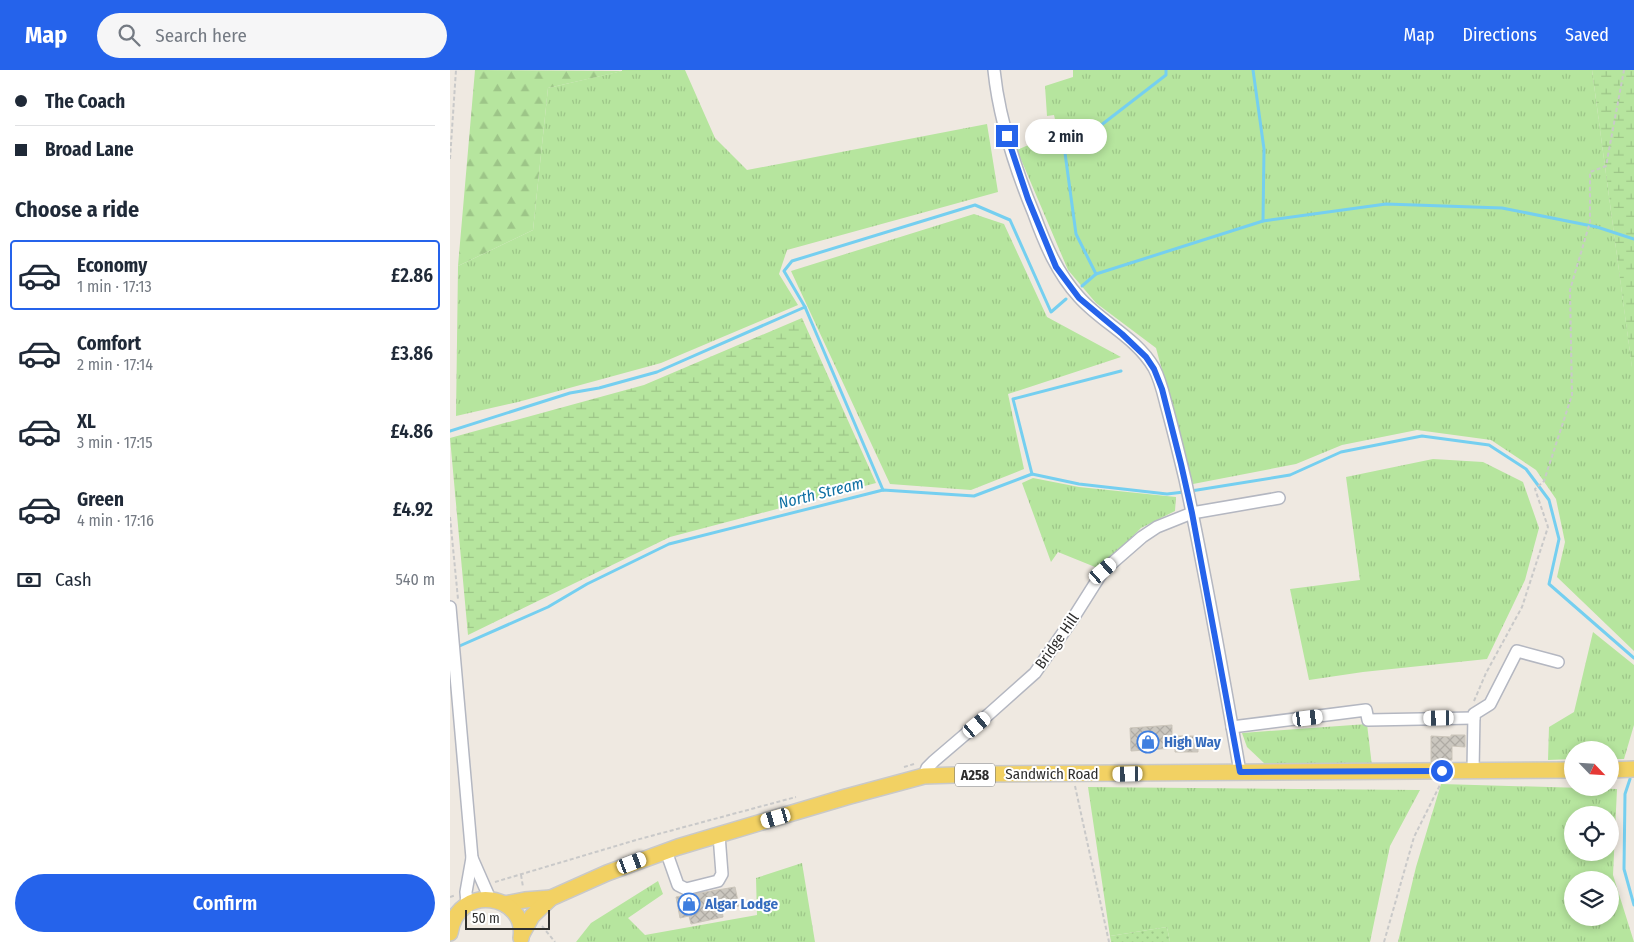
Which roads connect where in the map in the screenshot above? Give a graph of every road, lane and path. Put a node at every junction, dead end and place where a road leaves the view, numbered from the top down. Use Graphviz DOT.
graph roads {
  1 [pos="456,70"];
  2 [pos="994,70"];
  3 [pos="1624,70"];
  4 [pos="450,103"];
  5 [pos="454,103"];
  6 [pos="450,159"];
  7 [pos="1279,498"];
  8 [pos="1192,513"];
  9 [pos="450,517"];
  10 [pos="454,605"];
  11 [pos="1558,662"];
  12 [pos="1474,716"];
  13 [pos="1232,727"];
  14 [pos="934,761"];
  15 [pos="903,767"];
  16 [pos="1473,770"];
  17 [pos="1564,770"];
  18 [pos="1619,770"];
  19 [pos="1634,770"];
  20 [pos="1442,771"];
  21 [pos="1240,772"];
  22 [pos="1073,774"];
  23 [pos="924,776"];
  24 [pos="798,796"];
  25 [pos="718,835"];
  26 [pos="666,851"];
  27 [pos="472,858"];
  28 [pos="492,883"];
  29 [pos="551,898"];
  30 [pos="490,899"];
  31 [pos="467,904"];
  32 [pos="505,904"];
  33 [pos="539,922"];
  34 [pos="450,930"];
  35 [pos="521,938"];
  36 [pos="451,942"];
  37 [pos="555,942"];
  38 [pos="1109,942"];
  39 [pos="1384,942"];
  1 -- 5 [label="path"];
  2 -- 8 [label="street"];
  3 -- 12 [label="path"];
  4 -- 5 [label="path"];
  5 -- 6 [label="path"];
  7 -- 8 [label="street, Bridge Hill"];
  8 -- 13 [label="street"];
  8 -- 14 [label="street, Bridge Hill"];
  9 -- 10 [label="path"];
  10 -- 27 [label="street"];
  11 -- 12 [label="street"];
  12 -- 13 [label="street"];
  12 -- 16 [label="street"];
  13 -- 21 [label="street"];
  14 -- 15 [label="path"];
  14 -- 23 [label="street, Bridge Hill"];
  16 -- 17 [label="main road, Sandwich Road / A258"];
  16 -- 20 [label="main road, Sandwich Road / A258"];
  18 -- 19 [label="main road"];
  20 -- 21 [label="main road, Sandwich Road / A258"];
  20 -- 39 [label="path"];
  21 -- 22 [label="main road, Sandwich Road / A258"];
  22 -- 23 [label="main road, Sandwich Road / A258"];
  22 -- 38 [label="path"];
  23 -- 25 [label="main road, Sandwich Road / A258"];
  24 -- 28 [label="path"];
  25 -- 26 [label="main road, Sandwich Road / A258"];
  25 -- 26 [label="street"];
  26 -- 29 [label="main road, Sandwich Road / A258"];
  27 -- 30 [label="street"];
  27 -- 31 [label="street"];
  29 -- 32 [label="main road, Sandwich Road / A258"];
  29 -- 35 [label="main road, Sandwich Road / A258"];
  30 -- 31 [label="main road"];
  30 -- 32 [label="main road"];
  31 -- 34 [label="main road"];
  32 -- 35 [label="main road"];
  33 -- 37 [label="path"];
  34 -- 36 [label="main road"];
}
